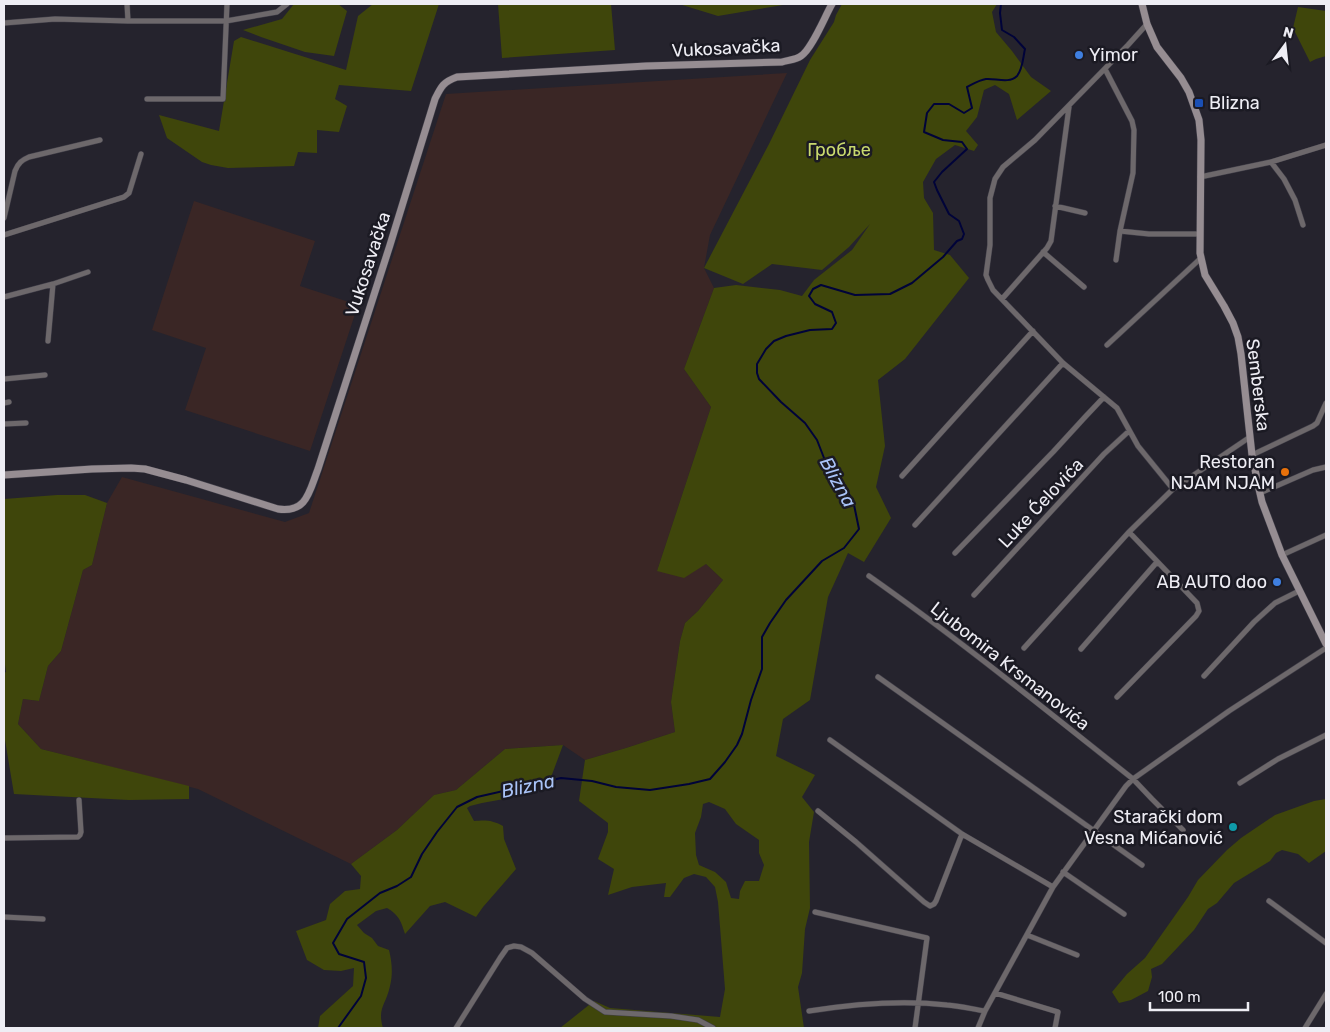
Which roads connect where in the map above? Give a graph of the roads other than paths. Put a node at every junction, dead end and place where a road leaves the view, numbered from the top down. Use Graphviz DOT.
graph roads {
  1 [pos="127,4"];
  2 [pos="227,4"];
  3 [pos="287,4"];
  4 [pos="832,4"];
  5 [pos="1142,4"];
  6 [pos="128,21"];
  7 [pos="226,21"];
  8 [pos="4,23"];
  9 [pos="1147,24"];
  10 [pos="1105,69"];
  11 [pos="147,99"];
  12 [pos="1069,105"];
  13 [pos="100,140"];
  14 [pos="1326,146"];
  15 [pos="141,154"];
  16 [pos="1272,162"];
  17 [pos="1200,178"];
  18 [pos="1055,206"];
  19 [pos="1085,213"];
  20 [pos="4,218"];
  21 [pos="1303,225"];
  22 [pos="1120,231"];
  23 [pos="1200,234"];
  24 [pos="4,235"];
  25 [pos="1043,252"];
  26 [pos="1200,258"];
  27 [pos="1116,260"];
  28 [pos="88,272"];
  29 [pos="53,284"];
  30 [pos="1084,287"];
  31 [pos="4,297"];
  32 [pos="1002,299"];
  33 [pos="1033,331"];
  34 [pos="48,341"];
  35 [pos="1107,345"];
  36 [pos="1063,363"];
  37 [pos="45,375"];
  38 [pos="4,379"];
  39 [pos="1104,397"];
  40 [pos="1326,403"];
  41 [pos="26,422"];
  42 [pos="4,424"];
  43 [pos="1129,431"];
  44 [pos="1250,437"];
  45 [pos="1252,455"];
  46 [pos="1326,467"];
  47 [pos="4,475"];
  48 [pos="902,476"];
  49 [pos="1173,489"];
  50 [pos="1260,493"];
  51 [pos="914,525"];
  52 [pos="1130,532"];
  53 [pos="1326,535"];
  54 [pos="955,554"];
  55 [pos="1282,555"];
  56 [pos="1157,562"];
  57 [pos="869,576"];
  58 [pos="1299,591"];
  59 [pos="974,595"];
  60 [pos="1326,646"];
  61 [pos="1024,648"];
  62 [pos="1081,649"];
  63 [pos="1204,676"];
  64 [pos="878,677"];
  65 [pos="1117,697"];
  66 [pos="1326,735"];
  67 [pos="830,740"];
  68 [pos="1133,779"];
  69 [pos="1240,783"];
  70 [pos="79,800"];
  71 [pos="818,811"];
  72 [pos="1095,830"];
  73 [pos="1183,830"];
  74 [pos="962,834"];
  75 [pos="4,838"];
  76 [pos="1142,865"];
  77 [pos="1063,872"];
  78 [pos="1053,887"];
  79 [pos="1269,901"];
  80 [pos="815,912"];
  81 [pos="1124,914"];
  82 [pos="4,917"];
  83 [pos="43,919"];
  84 [pos="1027,935"];
  85 [pos="1326,943"];
  86 [pos="1077,955"];
  87 [pos="995,993"];
  88 [pos="1326,994"];
  89 [pos="918,1003"];
  90 [pos="809,1011"];
  91 [pos="985,1011"];
  92 [pos="456,1028"];
  93 [pos="713,1028"];
  94 [pos="915,1028"];
  95 [pos="978,1028"];
  96 [pos="1055,1028"];
  97 [pos="1305,1028"];
  1 -- 6 [label="street"];
  2 -- 7 [label="street"];
  3 -- 7 [label="street"];
  4 -- 47 [label="street, Vukosavačka"];
  5 -- 9 [label="street, Semberska"];
  6 -- 7 [label="street"];
  6 -- 8 [label="street"];
  7 -- 11 [label="street"];
  9 -- 10 [label="street"];
  9 -- 17 [label="street, Semberska"];
  10 -- 12 [label="street"];
  10 -- 22 [label="street"];
  12 -- 18 [label="street"];
  12 -- 32 [label="street"];
  13 -- 20 [label="street"];
  14 -- 16 [label="street"];
  15 -- 24 [label="street"];
  16 -- 17 [label="street"];
  16 -- 21 [label="street"];
  17 -- 23 [label="street, Semberska"];
  18 -- 19 [label="street"];
  18 -- 25 [label="street"];
  22 -- 23 [label="street"];
  22 -- 27 [label="street"];
  23 -- 26 [label="street, Semberska"];
  25 -- 30 [label="street"];
  25 -- 32 [label="street"];
  26 -- 35 [label="street"];
  26 -- 44 [label="street, Semberska"];
  28 -- 29 [label="street"];
  29 -- 31 [label="street"];
  29 -- 34 [label="street"];
  32 -- 33 [label="street"];
  33 -- 36 [label="street"];
  33 -- 48 [label="street"];
  36 -- 39 [label="street"];
  36 -- 51 [label="street"];
  37 -- 38 [label="street"];
  39 -- 43 [label="street"];
  39 -- 54 [label="street, Luke Ćelovića"];
  40 -- 45 [label="street"];
  41 -- 42 [label="street"];
  43 -- 49 [label="street"];
  43 -- 59 [label="street, Luke Ćelovića"];
  44 -- 45 [label="street, Semberska"];
  44 -- 49 [label="street"];
  45 -- 50 [label="street, Semberska"];
  46 -- 50 [label="street"];
  49 -- 52 [label="street"];
  50 -- 55 [label="street, Semberska"];
  52 -- 56 [label="street"];
  52 -- 61 [label="street"];
  53 -- 55 [label="street"];
  55 -- 58 [label="street, Semberska"];
  56 -- 62 [label="street"];
  56 -- 65 [label="street"];
  57 -- 68 [label="street, Ljubomira Krsmanovića"];
  58 -- 60 [label="street, Semberska"];
  58 -- 63 [label="street"];
  60 -- 68 [label="street"];
  64 -- 72 [label="street"];
  66 -- 69 [label="street"];
  67 -- 74 [label="street"];
  68 -- 72 [label="street"];
  68 -- 73 [label="street, Ljubomira Krsmanovića"];
  70 -- 75 [label="street"];
  71 -- 74 [label="street"];
  72 -- 76 [label="street"];
  72 -- 77 [label="street"];
  74 -- 78 [label="street"];
  77 -- 78 [label="street"];
  77 -- 81 [label="street"];
  78 -- 84 [label="street"];
  79 -- 85 [label="street"];
  80 -- 89 [label="street"];
  82 -- 83 [label="street"];
  84 -- 86 [label="street"];
  84 -- 87 [label="street"];
  87 -- 91 [label="street"];
  87 -- 96 [label="street"];
  88 -- 97 [label="street"];
  89 -- 90 [label="street"];
  89 -- 91 [label="street"];
  89 -- 94 [label="street"];
  91 -- 95 [label="street"];
  92 -- 93 [label="street"];
}
